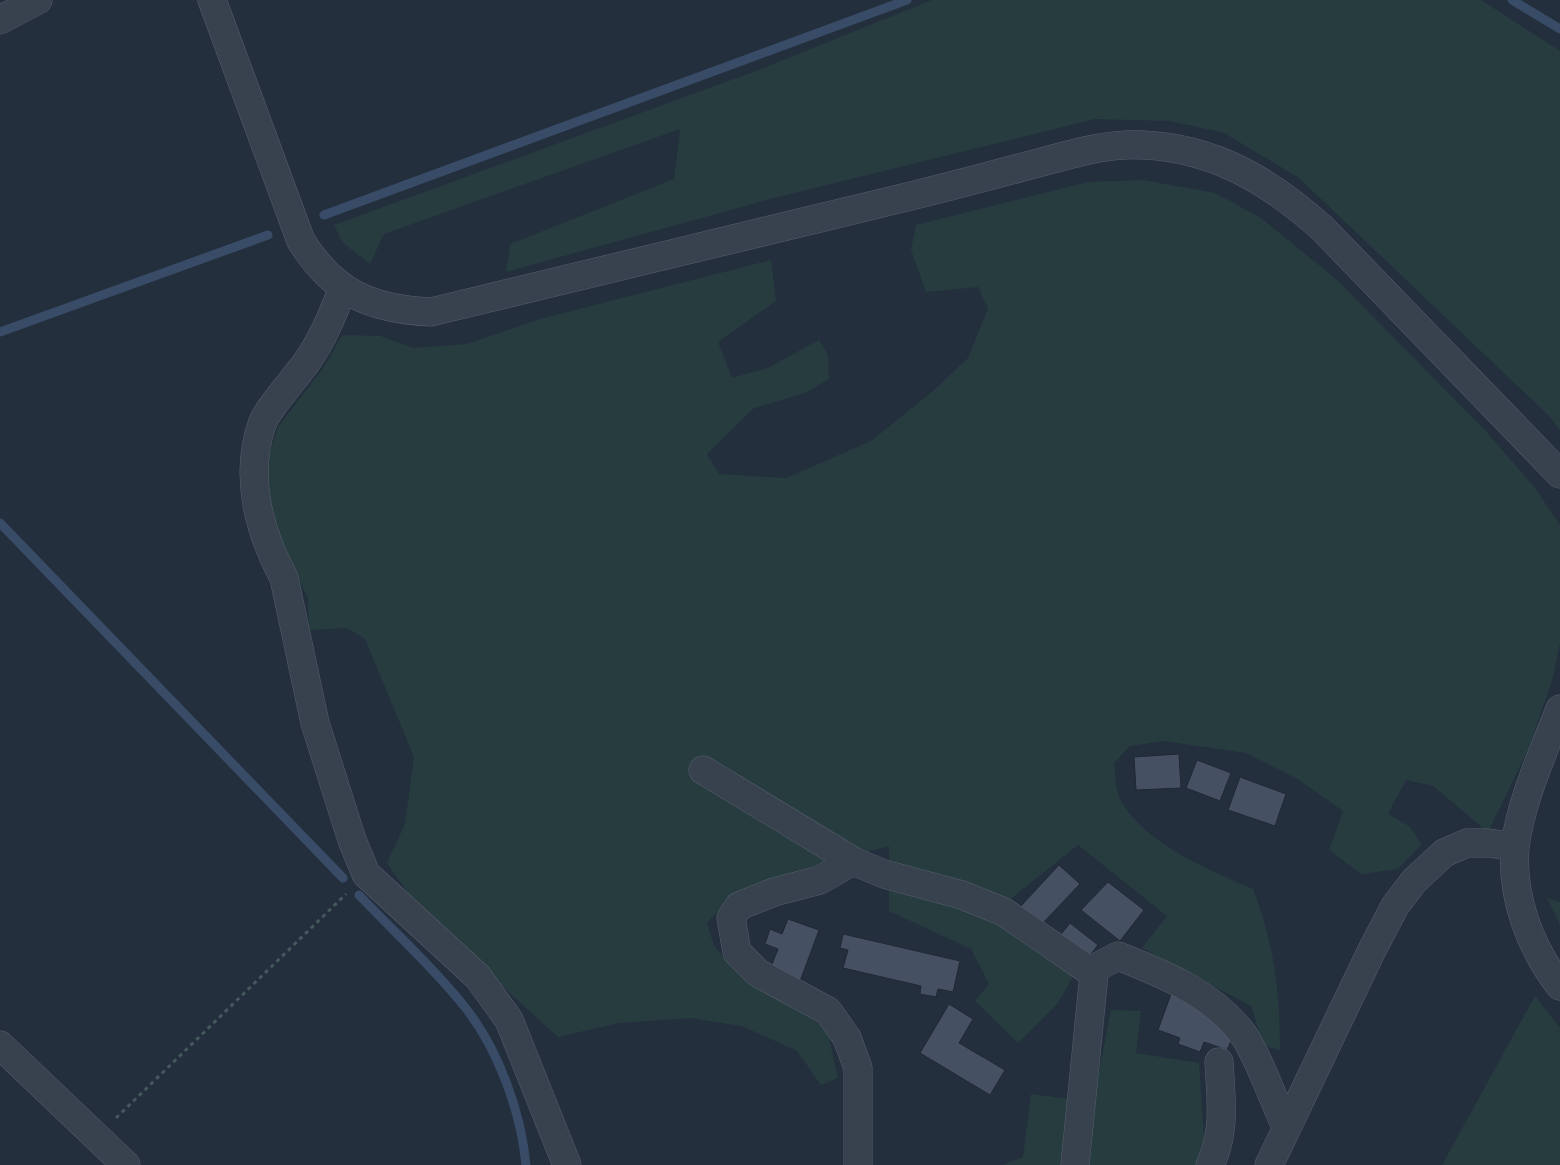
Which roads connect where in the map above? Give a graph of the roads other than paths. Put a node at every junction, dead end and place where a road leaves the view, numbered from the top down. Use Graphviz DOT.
graph roads {
  1 [pos="38,0"];
  2 [pos="212,0"];
  3 [pos="0,20"];
  4 [pos="343,288"];
  5 [pos="1560,474"];
  6 [pos="1560,709"];
  7 [pos="703,770"];
  8 [pos="1516,847"];
  9 [pos="853,861"];
  10 [pos="1094,974"];
  11 [pos="1560,986"];
  12 [pos="0,1046"];
  13 [pos="1219,1062"];
  14 [pos="1286,1127"];
  15 [pos="126,1165"];
  16 [pos="567,1165"];
  17 [pos="858,1165"];
  18 [pos="1075,1165"];
  19 [pos="1210,1165"];
  20 [pos="1268,1165"];
  1 -- 3 [label="street"];
  2 -- 4 [label="street"];
  4 -- 5 [label="street"];
  4 -- 16 [label="street"];
  6 -- 8 [label="street"];
  7 -- 9 [label="street"];
  8 -- 11 [label="street"];
  8 -- 14 [label="street"];
  9 -- 10 [label="street"];
  9 -- 17 [label="street"];
  10 -- 14 [label="street"];
  10 -- 18 [label="street"];
  12 -- 15 [label="street"];
  13 -- 19 [label="street"];
  14 -- 20 [label="street"];
}
